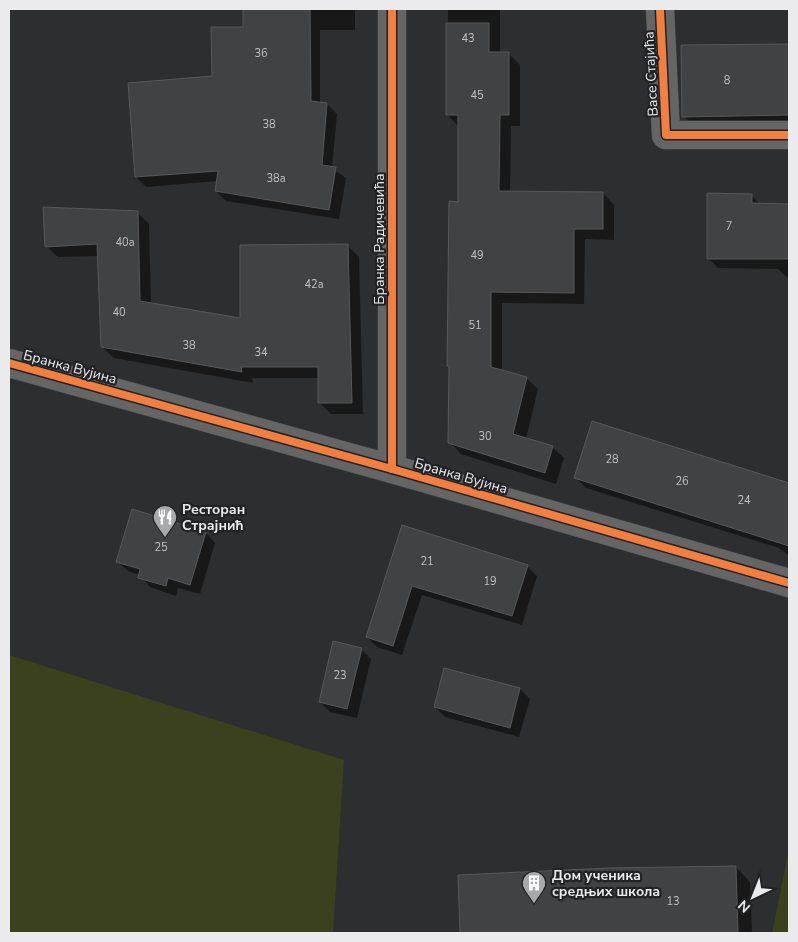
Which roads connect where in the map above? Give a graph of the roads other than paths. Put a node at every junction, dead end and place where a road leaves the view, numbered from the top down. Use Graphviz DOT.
graph roads {
  1 [pos="392,9"];
  2 [pos="660,9"];
  3 [pos="789,135"];
  4 [pos="9,363"];
  5 [pos="392,469"];
  6 [pos="789,583"];
  1 -- 5 [label="street, Бранка Радичевића"];
  2 -- 3 [label="street, Васе Стајића"];
  4 -- 5 [label="street, Бранка Вујина"];
  5 -- 6 [label="street, Бранка Вујина"];
}
